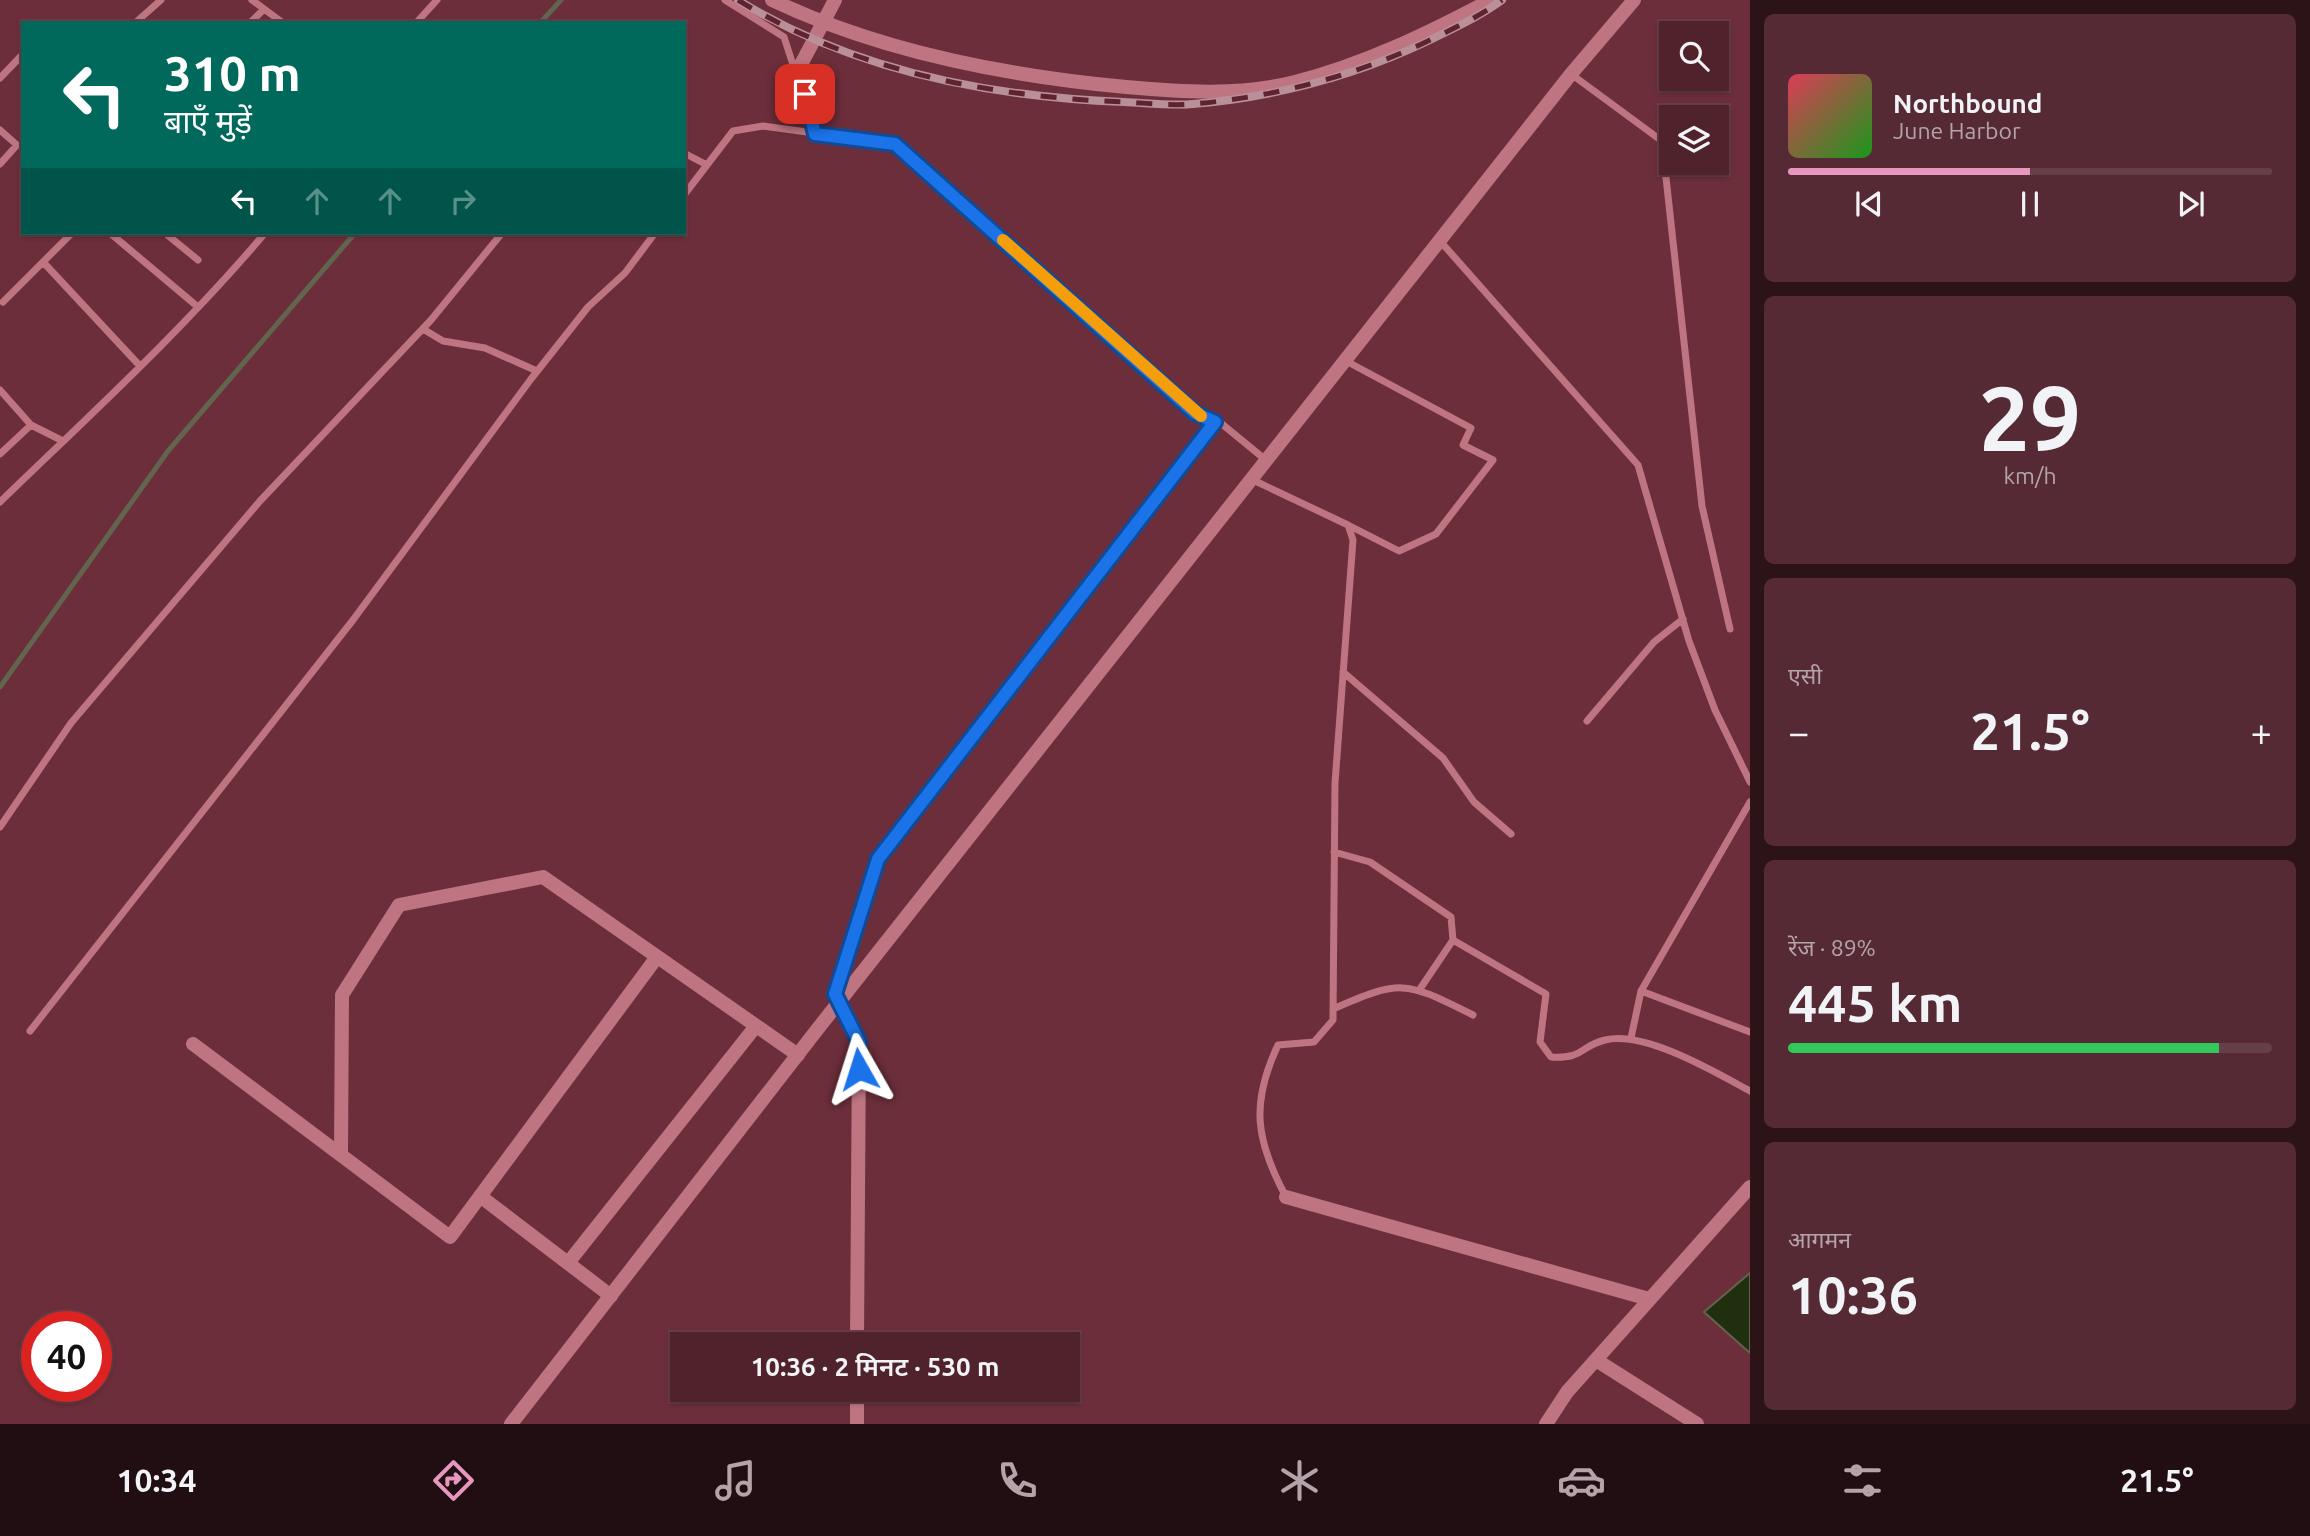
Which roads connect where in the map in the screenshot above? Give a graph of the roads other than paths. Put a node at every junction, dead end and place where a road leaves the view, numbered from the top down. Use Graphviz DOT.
graph roads {
  1 [pos="160,0"];
  2 [pos="252,0"];
  3 [pos="437,0"];
  4 [pos="725,0"];
  5 [pos="772,0"];
  6 [pos="835,0"];
  7 [pos="1490,0"];
  8 [pos="1634,0"];
  9 [pos="264,9"];
  10 [pos="137,21"];
  11 [pos="252,21"];
  12 [pos="280,21"];
  13 [pos="418,21"];
  14 [pos="821,24"];
  15 [pos="21,56"];
  16 [pos="797,72"];
  17 [pos="1571,74"];
  18 [pos="0,78"];
  19 [pos="0,130"];
  20 [pos="815,134"];
  21 [pos="20,146"];
  22 [pos="686,154"];
  23 [pos="0,164"];
  24 [pos="707,165"];
  25 [pos="686,192"];
  26 [pos="70,235"];
  27 [pos="112,235"];
  28 [pos="167,235"];
  29 [pos="263,235"];
  30 [pos="500,235"];
  31 [pos="654,235"];
  32 [pos="1441,242"];
  33 [pos="198,260"];
  34 [pos="44,263"];
  35 [pos="4,302"];
  36 [pos="198,307"];
  37 [pos="423,329"];
  38 [pos="1346,361"];
  39 [pos="140,366"];
  40 [pos="537,371"];
  41 [pos="0,390"];
  42 [pos="1215,422"];
  43 [pos="31,425"];
  44 [pos="63,441"];
  45 [pos="0,454"];
  46 [pos="1268,461"];
  47 [pos="1253,480"];
  48 [pos="0,502"];
  49 [pos="1348,525"];
  50 [pos="1683,619"];
  51 [pos="1730,629"];
  52 [pos="1343,672"];
  53 [pos="1587,721"];
  54 [pos="1750,782"];
  55 [pos="1750,802"];
  56 [pos="0,827"];
  57 [pos="1511,834"];
  58 [pos="1334,852"];
  59 [pos="1453,940"];
  60 [pos="657,957"];
  61 [pos="1420,989"];
  62 [pos="1641,991"];
  63 [pos="838,1003"];
  64 [pos="1333,1009"];
  65 [pos="1473,1015"];
  66 [pos="756,1026"];
  67 [pos="30,1031"];
  68 [pos="1750,1032"];
  69 [pos="1631,1038"];
  70 [pos="193,1044"];
  71 [pos="798,1055"];
  72 [pos="1750,1091"];
  73 [pos="341,1155"];
  74 [pos="1750,1187"];
  75 [pos="480,1196"];
  76 [pos="1286,1197"];
  77 [pos="568,1263"];
  78 [pos="611,1296"];
  79 [pos="1648,1299"];
  80 [pos="857,1332"];
  81 [pos="1595,1360"];
  82 [pos="857,1402"];
  83 [pos="511,1424"];
  84 [pos="857,1424"];
  85 [pos="1546,1424"];
  86 [pos="1697,1424"];
  1 -- 10 [label="lane"];
  2 -- 9 [label="lane"];
  3 -- 13 [label="lane"];
  4 -- 16 [label="lane"];
  5 -- 14 [label="street"];
  6 -- 14 [label="street"];
  7 -- 14 [label="street"];
  8 -- 17 [label="street"];
  9 -- 11 [label="lane"];
  9 -- 12 [label="lane"];
  14 -- 16 [label="street"];
  15 -- 18 [label="lane"];
  16 -- 20 [label="lane"];
  17 -- 32 [label="street"];
  17 -- 51 [label="lane"];
  19 -- 21 [label="lane"];
  20 -- 24 [label="lane"];
  20 -- 42 [label="lane"];
  21 -- 23 [label="lane"];
  22 -- 24 [label="lane"];
  24 -- 25 [label="lane"];
  26 -- 34 [label="lane"];
  27 -- 36 [label="lane"];
  28 -- 33 [label="lane"];
  29 -- 36 [label="lane"];
  30 -- 37 [label="lane"];
  31 -- 40 [label="lane"];
  32 -- 38 [label="street"];
  32 -- 50 [label="lane"];
  34 -- 35 [label="lane"];
  34 -- 39 [label="lane"];
  36 -- 39 [label="lane"];
  37 -- 40 [label="lane"];
  37 -- 56 [label="lane"];
  38 -- 46 [label="street"];
  38 -- 49 [label="lane"];
  39 -- 44 [label="lane"];
  40 -- 67 [label="lane"];
  41 -- 43 [label="lane"];
  42 -- 46 [label="lane"];
  42 -- 63 [label="lane"];
  43 -- 44 [label="lane"];
  43 -- 45 [label="lane"];
  44 -- 48 [label="lane"];
  46 -- 47 [label="street"];
  47 -- 49 [label="lane"];
  47 -- 63 [label="street"];
  49 -- 52 [label="lane"];
  50 -- 53 [label="lane"];
  50 -- 54 [label="lane"];
  52 -- 57 [label="lane"];
  52 -- 58 [label="lane"];
  55 -- 62 [label="lane"];
  58 -- 59 [label="lane"];
  58 -- 64 [label="lane"];
  59 -- 61 [label="lane"];
  59 -- 69 [label="lane"];
  60 -- 66 [label="street"];
  60 -- 73 [label="street"];
  60 -- 75 [label="street"];
  61 -- 64 [label="lane"];
  61 -- 65 [label="lane"];
  62 -- 68 [label="lane"];
  62 -- 69 [label="lane"];
  63 -- 71 [label="street"];
  63 -- 80 [label="street"];
  64 -- 76 [label="lane"];
  66 -- 71 [label="street"];
  66 -- 77 [label="street"];
  69 -- 72 [label="lane"];
  70 -- 73 [label="street"];
  71 -- 78 [label="street"];
  73 -- 75 [label="street"];
  74 -- 79 [label="street"];
  75 -- 77 [label="street"];
  76 -- 79 [label="street"];
  77 -- 78 [label="street"];
  78 -- 83 [label="street"];
  79 -- 81 [label="street"];
  81 -- 85 [label="street"];
  81 -- 86 [label="street"];
  82 -- 84 [label="street"];
}
